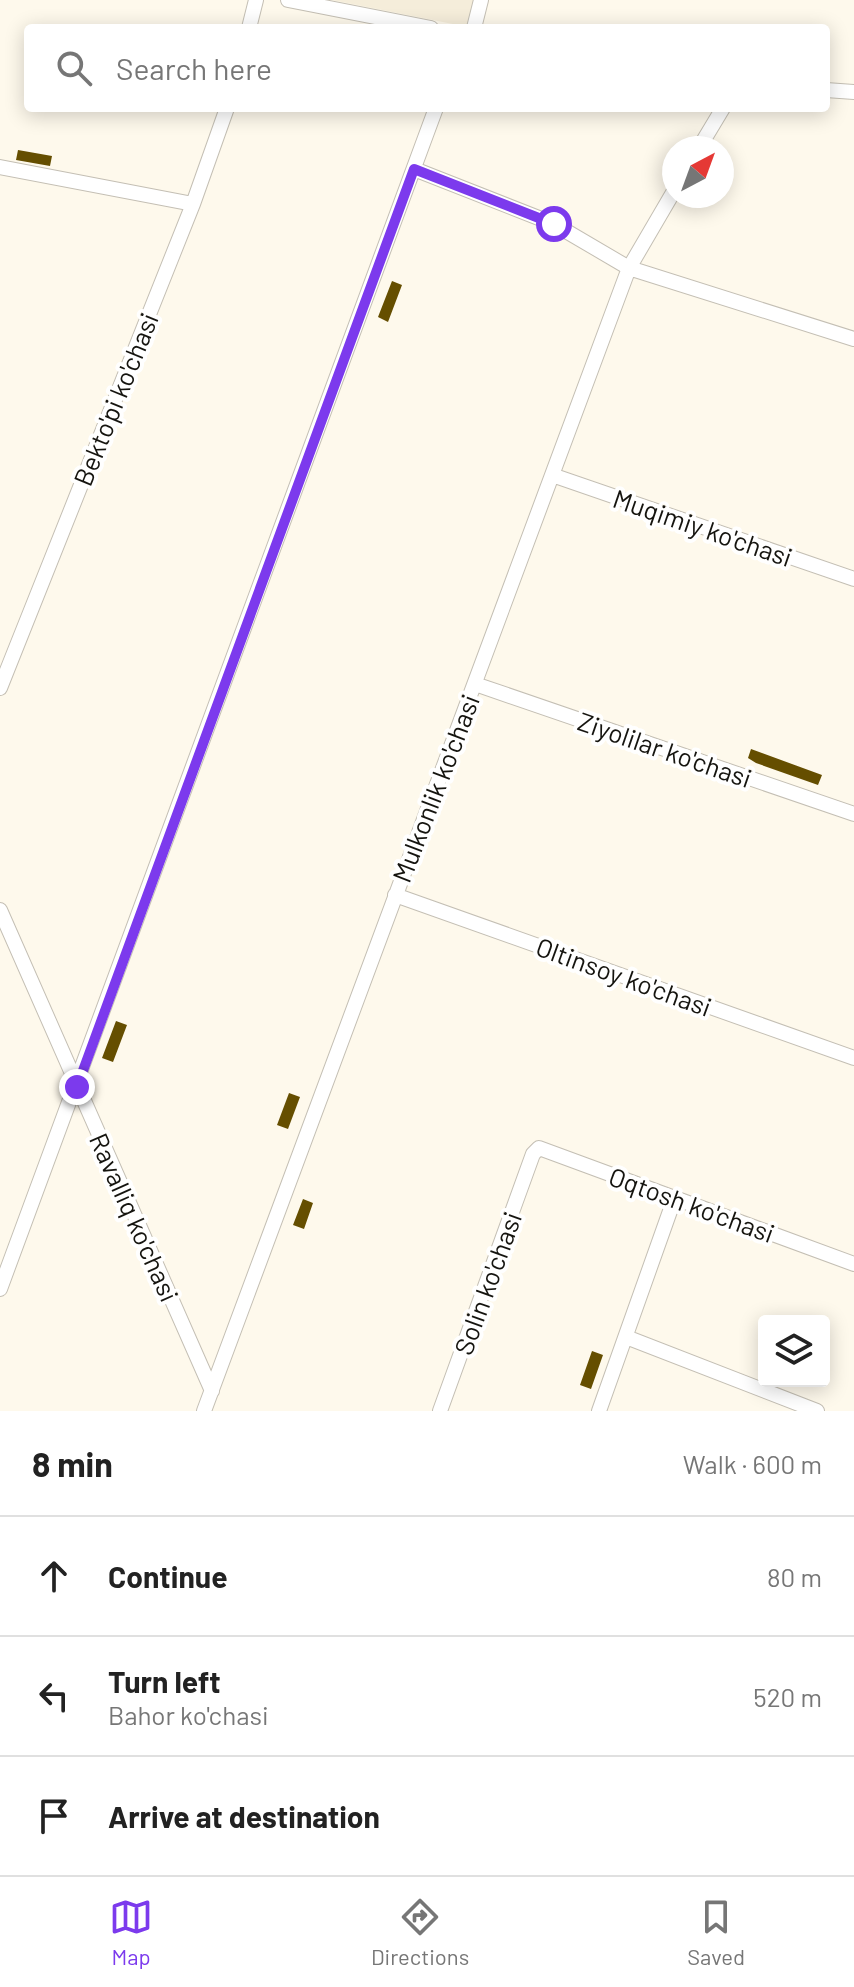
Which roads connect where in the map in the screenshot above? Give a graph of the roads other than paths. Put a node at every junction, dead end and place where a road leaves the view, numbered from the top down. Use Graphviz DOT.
graph roads {
  1 [pos="256,0"];
  2 [pos="288,0"];
  3 [pos="481,0"];
  4 [pos="250,24"];
  5 [pos="411,24"];
  6 [pos="475,24"];
  7 [pos="830,90"];
  8 [pos="854,92"];
  9 [pos="226,112"];
  10 [pos="435,112"];
  11 [pos="721,112"];
  12 [pos="706,136"];
  13 [pos="0,167"];
  14 [pos="414,169"];
  15 [pos="193,204"];
  16 [pos="664,208"];
  17 [pos="629,268"];
  18 [pos="854,339"];
  19 [pos="552,475"];
  20 [pos="854,579"];
  21 [pos="475,684"];
  22 [pos="0,688"];
  23 [pos="854,814"];
  24 [pos="395,895"];
  25 [pos="0,910"];
  26 [pos="854,1058"];
  27 [pos="77,1087"];
  28 [pos="533,1154"];
  29 [pos="675,1197"];
  30 [pos="854,1264"];
  31 [pos="0,1289"];
  32 [pos="626,1337"];
  33 [pos="212,1391"];
  34 [pos="204,1411"];
  35 [pos="440,1411"];
  36 [pos="599,1411"];
  37 [pos="817,1411"];
  1 -- 4 [label="street"];
  2 -- 5 [label="street"];
  3 -- 6 [label="street"];
  7 -- 8 [label="street"];
  9 -- 15 [label="street, Bekto'pi ko'chasi"];
  10 -- 14 [label="street"];
  11 -- 12 [label="street"];
  13 -- 15 [label="street"];
  14 -- 17 [label="street"];
  14 -- 27 [label="street"];
  15 -- 22 [label="street, Bekto'pi ko'chasi"];
  16 -- 17 [label="street, Mulkonlik ko'chasi"];
  17 -- 18 [label="street"];
  17 -- 19 [label="street, Mulkonlik ko'chasi"];
  19 -- 20 [label="street, Muqimiy ko'chasi"];
  19 -- 21 [label="street, Mulkonlik ko'chasi"];
  21 -- 23 [label="street, Ziyolilar ko'chasi"];
  21 -- 24 [label="street, Mulkonlik ko'chasi"];
  24 -- 26 [label="street, Oltinsoy ko'chasi"];
  24 -- 33 [label="street, Mulkonlik ko'chasi"];
  25 -- 27 [label="street, Ravalliq ko'chasi"];
  27 -- 31 [label="street"];
  27 -- 33 [label="street, Ravalliq ko'chasi"];
  28 -- 29 [label="street, Oqtosh ko'chasi"];
  28 -- 35 [label="street, Solin ko'chasi"];
  29 -- 30 [label="street, Oqtosh ko'chasi"];
  29 -- 32 [label="street"];
  32 -- 36 [label="street"];
  32 -- 37 [label="street"];
  33 -- 34 [label="street, Mulkonlik ko'chasi"];
}
